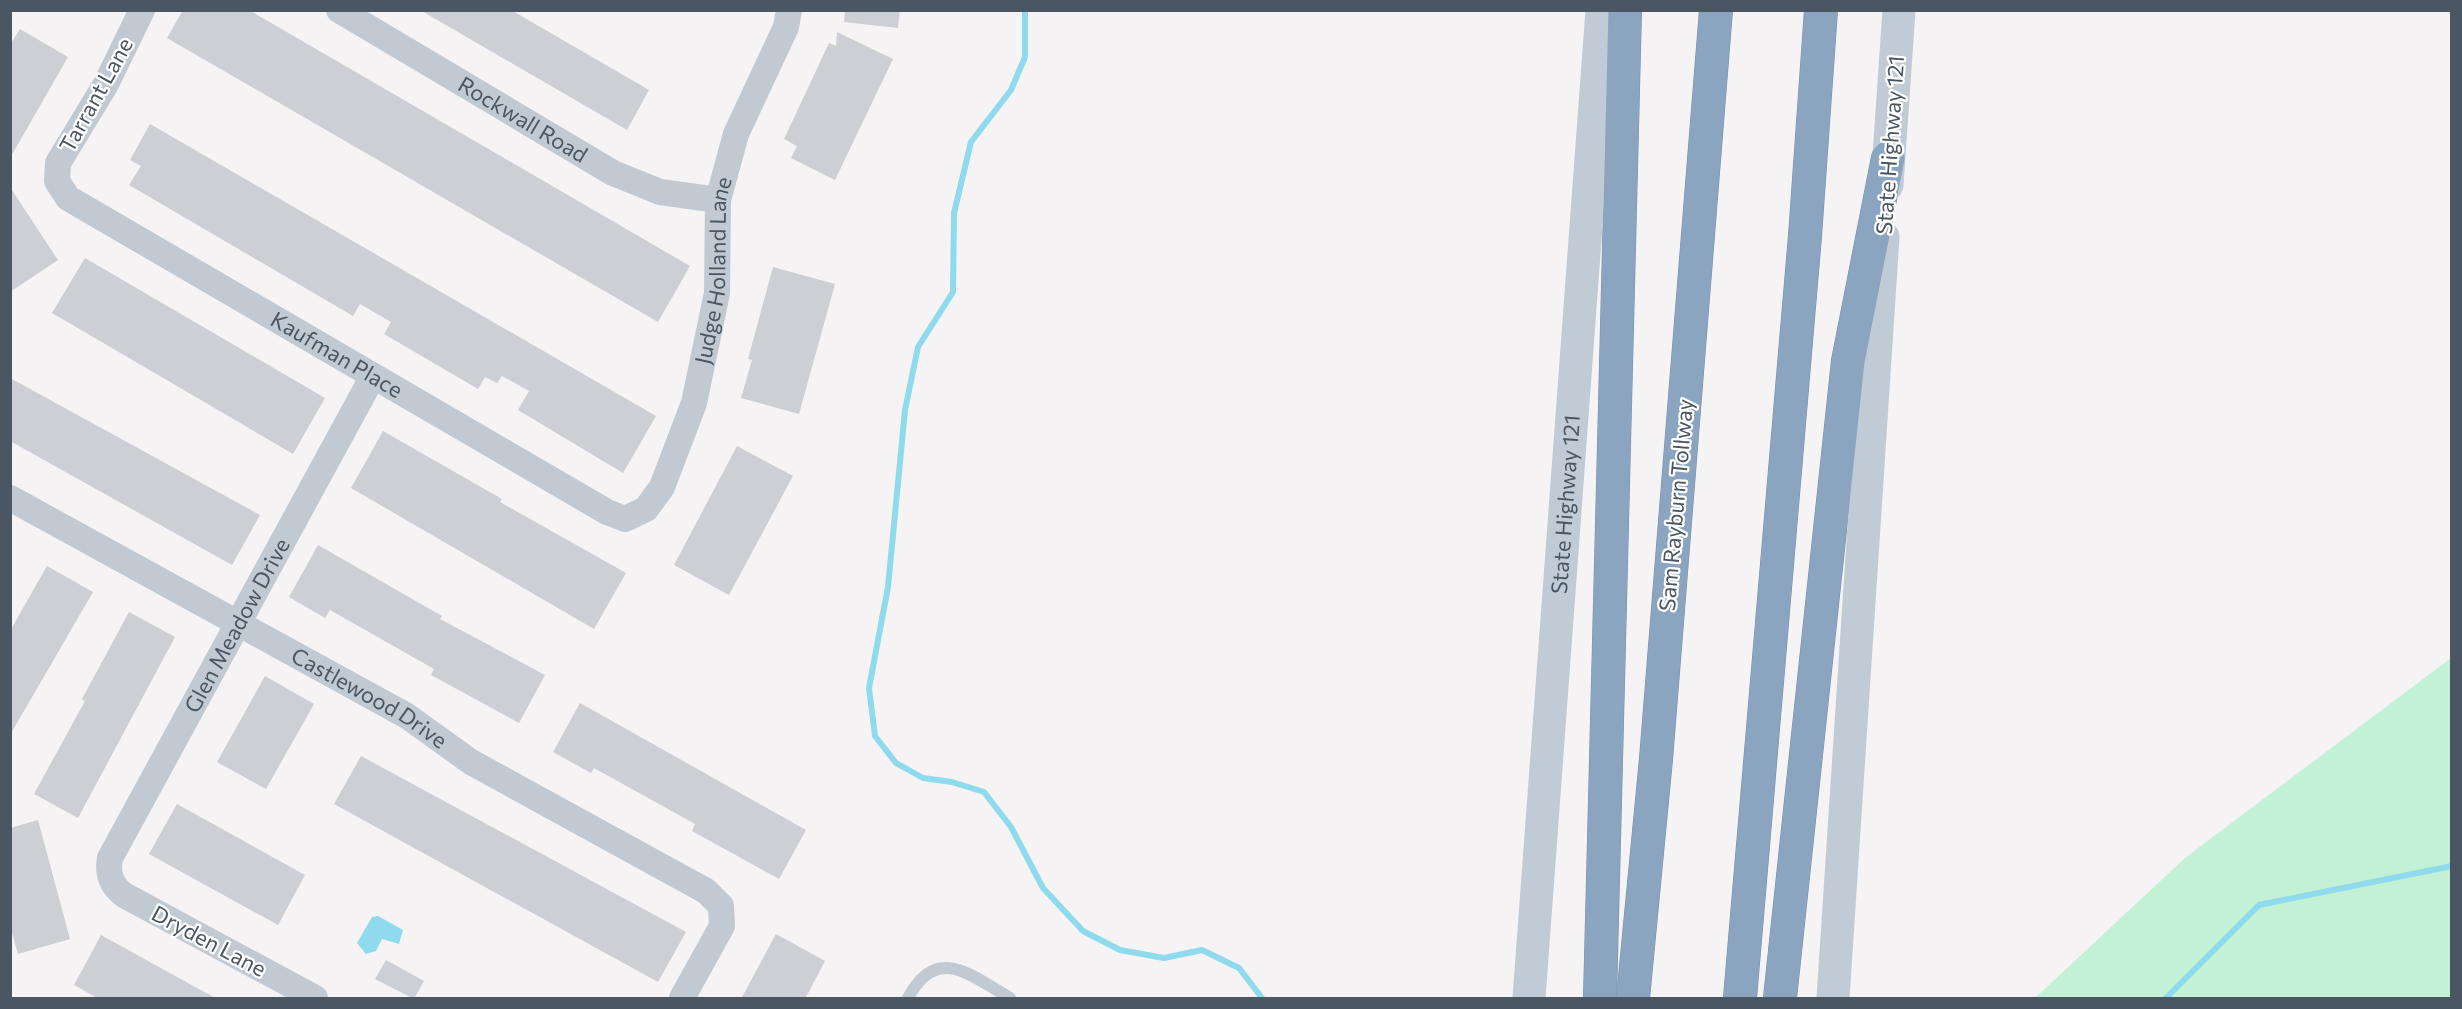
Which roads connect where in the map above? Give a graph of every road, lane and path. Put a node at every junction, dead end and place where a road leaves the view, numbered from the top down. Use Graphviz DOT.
graph roads {
  1 [pos="142,10"];
  2 [pos="339,10"];
  3 [pos="789,10"];
  4 [pos="1602,10"];
  5 [pos="1625,10"];
  6 [pos="1716,10"];
  7 [pos="1821,10"];
  8 [pos="1899,10"];
  9 [pos="1888,158"];
  10 [pos="57,181"];
  11 [pos="718,200"];
  12 [pos="373,376"];
  13 [pos="14,508"];
  14 [pos="625,519"];
  15 [pos="237,622"];
  16 [pos="109,877"];
  17 [pos="315,999"];
  18 [pos="682,999"];
  19 [pos="908,999"];
  20 [pos="1010,999"];
  21 [pos="1529,999"];
  22 [pos="1600,999"];
  23 [pos="1633,999"];
  24 [pos="1740,999"];
  25 [pos="1779,999"];
  26 [pos="1833,999"];
  1 -- 10 [label="street, Tarrant Lane"];
  2 -- 11 [label="street, Rockwall Road"];
  3 -- 11 [label="street, Judge Holland Lane"];
  4 -- 21 [label="main road, State Highway 121"];
  5 -- 22 [label="highway"];
  6 -- 23 [label="highway, Sam Rayburn Tollway"];
  7 -- 24 [label="highway"];
  8 -- 9 [label="main road, State Highway 121"];
  9 -- 25 [label="highway"];
  9 -- 26 [label="main road, State Highway 121"];
  10 -- 12 [label="street, Kaufman Place"];
  11 -- 14 [label="street, Judge Holland Lane"];
  12 -- 14 [label="street, Kaufman Place"];
  12 -- 15 [label="street, Glen Meadow Drive"];
  13 -- 15 [label="street, Castlewood Drive"];
  15 -- 16 [label="street, Glen Meadow Drive"];
  15 -- 18 [label="street, Castlewood Drive"];
  16 -- 17 [label="street, Dryden Lane"];
  19 -- 20 [label="lane"];
}
